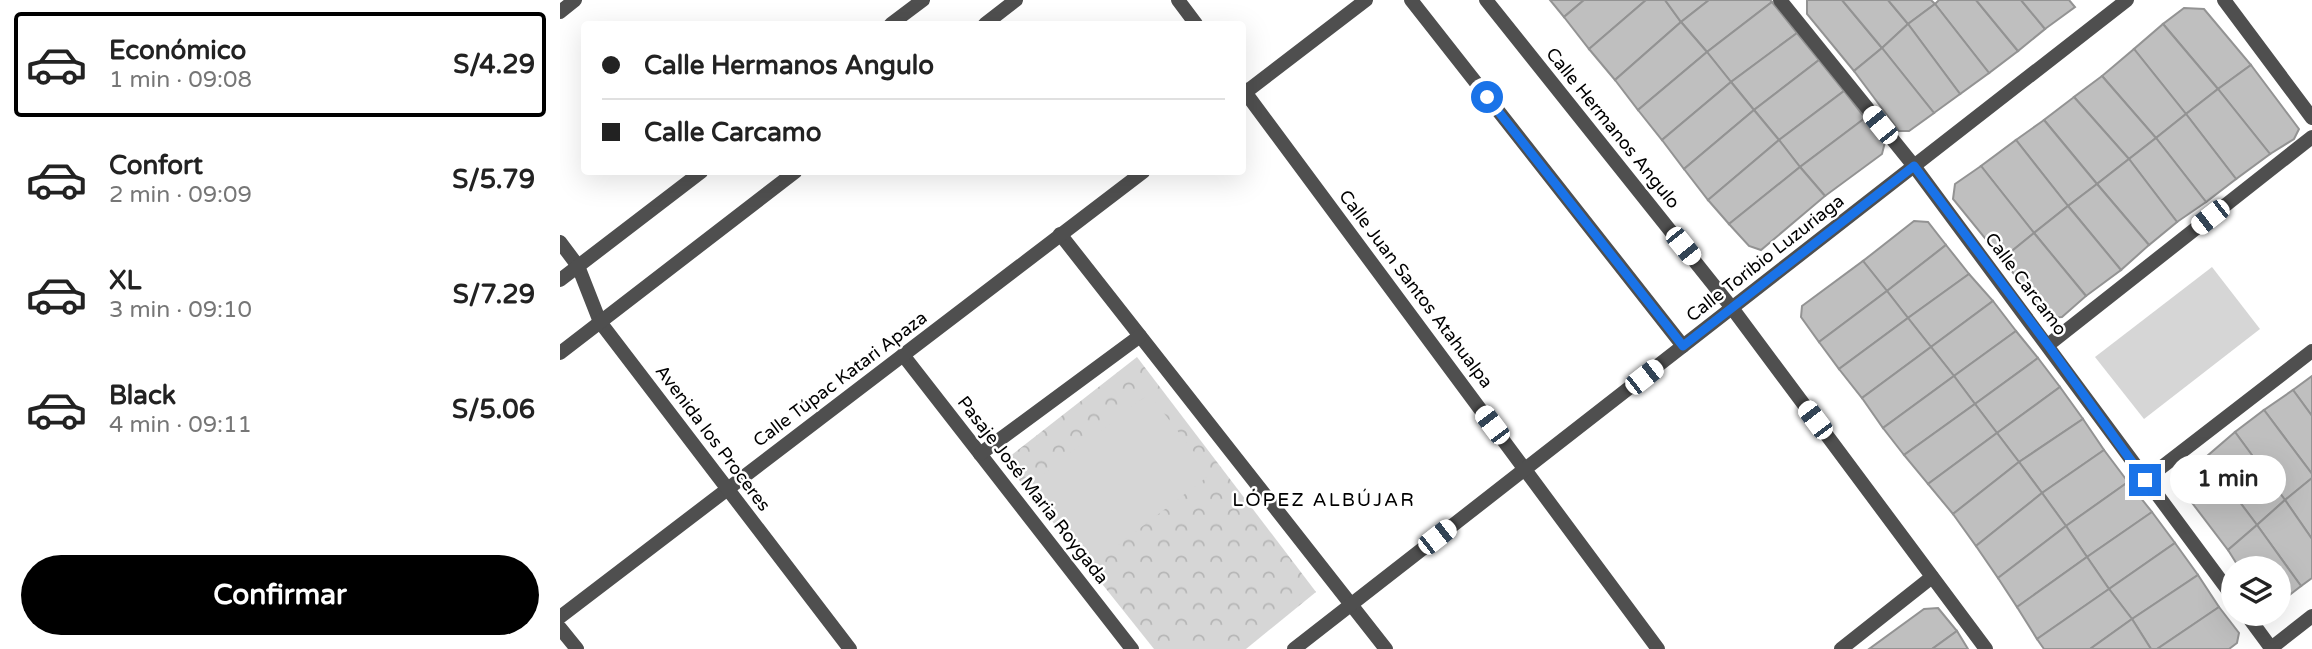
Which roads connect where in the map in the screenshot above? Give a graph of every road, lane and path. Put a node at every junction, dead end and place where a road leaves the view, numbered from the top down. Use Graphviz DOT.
graph roads {
  1 [pos="575,0"];
  2 [pos="923,0"];
  3 [pos="1016,0"];
  4 [pos="1178,0"];
  5 [pos="1366,0"];
  6 [pos="1411,0"];
  7 [pos="1486,0"];
  8 [pos="1780,0"];
  9 [pos="2127,0"];
  10 [pos="2224,0"];
  11 [pos="560,12"];
  12 [pos="895,21"];
  13 [pos="989,21"];
  14 [pos="1194,21"];
  15 [pos="1246,90"];
  16 [pos="1246,95"];
  17 [pos="2312,118"];
  18 [pos="2312,137"];
  19 [pos="1914,166"];
  20 [pos="697,175"];
  21 [pos="790,175"];
  22 [pos="1139,175"];
  23 [pos="1060,234"];
  24 [pos="560,242"];
  25 [pos="578,266"];
  26 [pos="560,280"];
  27 [pos="1732,308"];
  28 [pos="600,322"];
  29 [pos="1140,336"];
  30 [pos="2048,345"];
  31 [pos="1683,346"];
  32 [pos="2312,351"];
  33 [pos="560,353"];
  34 [pos="903,355"];
  35 [pos="980,454"];
  36 [pos="1525,469"];
  37 [pos="2145,480"];
  38 [pos="728,489"];
  39 [pos="1932,577"];
  40 [pos="2221,581"];
  41 [pos="1350,605"];
  42 [pos="2312,616"];
  43 [pos="560,617"];
  44 [pos="2255,626"];
  45 [pos="560,628"];
  46 [pos="2271,648"];
  47 [pos="577,649"];
  48 [pos="850,649"];
  49 [pos="1132,649"];
  50 [pos="1294,649"];
  51 [pos="1386,649"];
  52 [pos="1658,649"];
  53 [pos="1841,649"];
  54 [pos="1986,649"];
  1 -- 11 [label="street"];
  2 -- 12 [label="street"];
  3 -- 13 [label="street"];
  4 -- 14 [label="street"];
  5 -- 15 [label="street"];
  6 -- 31 [label="street"];
  7 -- 27 [label="street, Calle Hermanos Angulo"];
  8 -- 19 [label="street, Calle Carcamo"];
  9 -- 19 [label="street, Calle Toribio Luzuriaga"];
  10 -- 17 [label="street"];
  16 -- 36 [label="street, Calle Juan Santos Atahualpa"];
  18 -- 30 [label="street"];
  19 -- 27 [label="street, Calle Toribio Luzuriaga"];
  19 -- 30 [label="street, Calle Carcamo"];
  20 -- 25 [label="street"];
  21 -- 28 [label="street"];
  22 -- 23 [label="street, Calle Túpac Katari Apaza"];
  23 -- 29 [label="street"];
  23 -- 34 [label="street, Calle Túpac Katari Apaza"];
  24 -- 25 [label="street, Avenida los Proceres"];
  25 -- 26 [label="street"];
  25 -- 28 [label="street, Avenida los Proceres"];
  27 -- 31 [label="street, Calle Toribio Luzuriaga"];
  27 -- 39 [label="street, Calle Hermanos Angulo"];
  28 -- 33 [label="street"];
  28 -- 38 [label="street, Avenida los Proceres"];
  29 -- 35 [label="street"];
  29 -- 41 [label="street"];
  30 -- 37 [label="street, Calle Carcamo"];
  31 -- 36 [label="street, Calle Toribio Luzuriaga"];
  32 -- 37 [label="street"];
  34 -- 35 [label="street, Pasaje José Maria Roygada"];
  34 -- 38 [label="street, Calle Túpac Katari Apaza"];
  35 -- 49 [label="street, Pasaje José Maria Roygada"];
  36 -- 41 [label="street, Calle Toribio Luzuriaga"];
  36 -- 52 [label="street, Calle Juan Santos Atahualpa"];
  37 -- 40 [label="street, Calle Carcamo"];
  38 -- 43 [label="street, Calle Túpac Katari Apaza"];
  38 -- 48 [label="street, Avenida los Proceres"];
  39 -- 53 [label="street"];
  39 -- 54 [label="street, Calle Hermanos Angulo"];
  41 -- 50 [label="street, Calle Toribio Luzuriaga"];
  41 -- 51 [label="street"];
  42 -- 46 [label="street"];
  44 -- 46 [label="street"];
  45 -- 47 [label="street"];
}
